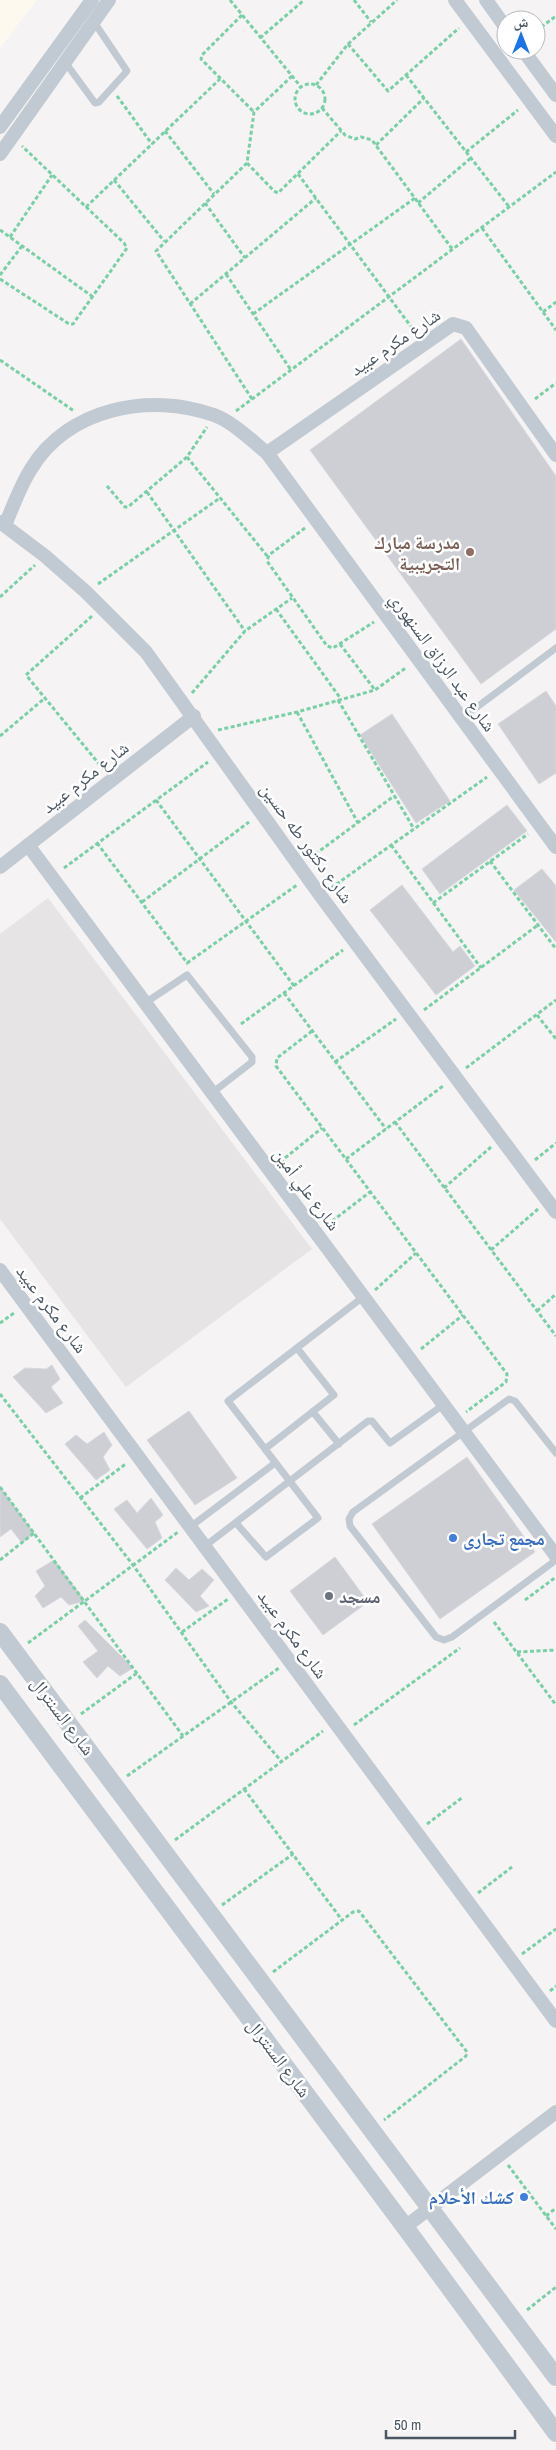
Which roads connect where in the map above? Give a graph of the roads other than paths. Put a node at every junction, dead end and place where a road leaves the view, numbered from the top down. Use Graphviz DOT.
graph roads {
  1 [pos="92,0"];
  2 [pos="109,0"];
  3 [pos="454,0"];
  4 [pos="486,0"];
  5 [pos="496,14"];
  6 [pos="94,22"];
  7 [pos="530,60"];
  8 [pos="65,62"];
  9 [pos="556,95"];
  10 [pos="0,127"];
  11 [pos="556,136"];
  12 [pos="0,154"];
  13 [pos="266,453"];
  14 [pos="556,455"];
  15 [pos="2,523"];
  16 [pos="556,648"];
  17 [pos="194,716"];
  18 [pos="461,719"];
  19 [pos="28,845"];
  20 [pos="556,847"];
  21 [pos="0,867"];
  22 [pos="145,1003"];
  23 [pos="212,1093"];
  24 [pos="552,1207"];
  25 [pos="0,1270"];
  26 [pos="364,1298"];
  27 [pos="297,1348"];
  28 [pos="444,1405"];
  29 [pos="313,1412"];
  30 [pos="459,1426"];
  31 [pos="338,1444"];
  32 [pos="264,1450"];
  33 [pos="556,1453"];
  34 [pos="275,1462"];
  35 [pos="290,1481"];
  36 [pos="236,1523"];
  37 [pos="189,1526"];
  38 [pos="205,1546"];
  39 [pos="556,1556"];
  40 [pos="556,1560"];
  41 [pos="0,1632"];
  42 [pos="0,1684"];
  43 [pos="556,2021"];
  44 [pos="556,2112"];
  45 [pos="430,2209"];
  46 [pos="405,2227"];
  47 [pos="556,2377"];
  48 [pos="556,2433"];
  1 -- 10 [label="street"];
  2 -- 6 [label="street"];
  3 -- 11 [label="street"];
  4 -- 5 [label="street"];
  6 -- 8 [label="street"];
  6 -- 8 [label="lane"];
  7 -- 9 [label="street"];
  8 -- 12 [label="street"];
  13 -- 14 [label="street, شارع مكرم عبيد"];
  13 -- 15 [label="street, شارع عبد الرزاق السنهوري"];
  13 -- 18 [label="street, شارع عبد الرزاق السنهوري"];
  15 -- 17 [label="street, شارع دكتور طه حسين"];
  16 -- 18 [label="lane"];
  17 -- 19 [label="street, شارع مكرم عبيد"];
  17 -- 24 [label="street, شارع دكتور طه حسين"];
  18 -- 20 [label="street, شارع عبد الرزاق السنهوري"];
  19 -- 21 [label="street, شارع مكرم عبيد"];
  19 -- 22 [label="street, شارع علي أمين"];
  22 -- 23 [label="street, شارع علي أمين"];
  22 -- 23 [label="lane"];
  23 -- 26 [label="street, شارع علي أمين"];
  25 -- 37 [label="street, شارع مكرم عبيد"];
  26 -- 27 [label="lane"];
  26 -- 28 [label="street, شارع علي أمين"];
  27 -- 29 [label="lane"];
  27 -- 32 [label="lane"];
  28 -- 30 [label="street, شارع علي أمين"];
  28 -- 31 [label="lane"];
  29 -- 31 [label="lane"];
  29 -- 32 [label="lane"];
  30 -- 33 [label="lane"];
  30 -- 39 [label="street, شارع علي أمين"];
  30 -- 40 [label="lane"];
  31 -- 35 [label="lane"];
  32 -- 34 [label="lane"];
  34 -- 35 [label="lane"];
  34 -- 37 [label="lane"];
  35 -- 36 [label="lane"];
  35 -- 36 [label="lane"];
  36 -- 38 [label="lane"];
  37 -- 38 [label="street, شارع مكرم عبيد"];
  38 -- 43 [label="street, شارع مكرم عبيد"];
  41 -- 45 [label="street, شارع السنترال"];
  42 -- 46 [label="street, شارع السنترال"];
  44 -- 45 [label="street"];
  45 -- 46 [label="street"];
  45 -- 47 [label="street, شارع السنترال"];
  46 -- 48 [label="street, شارع السنترال"];
}
